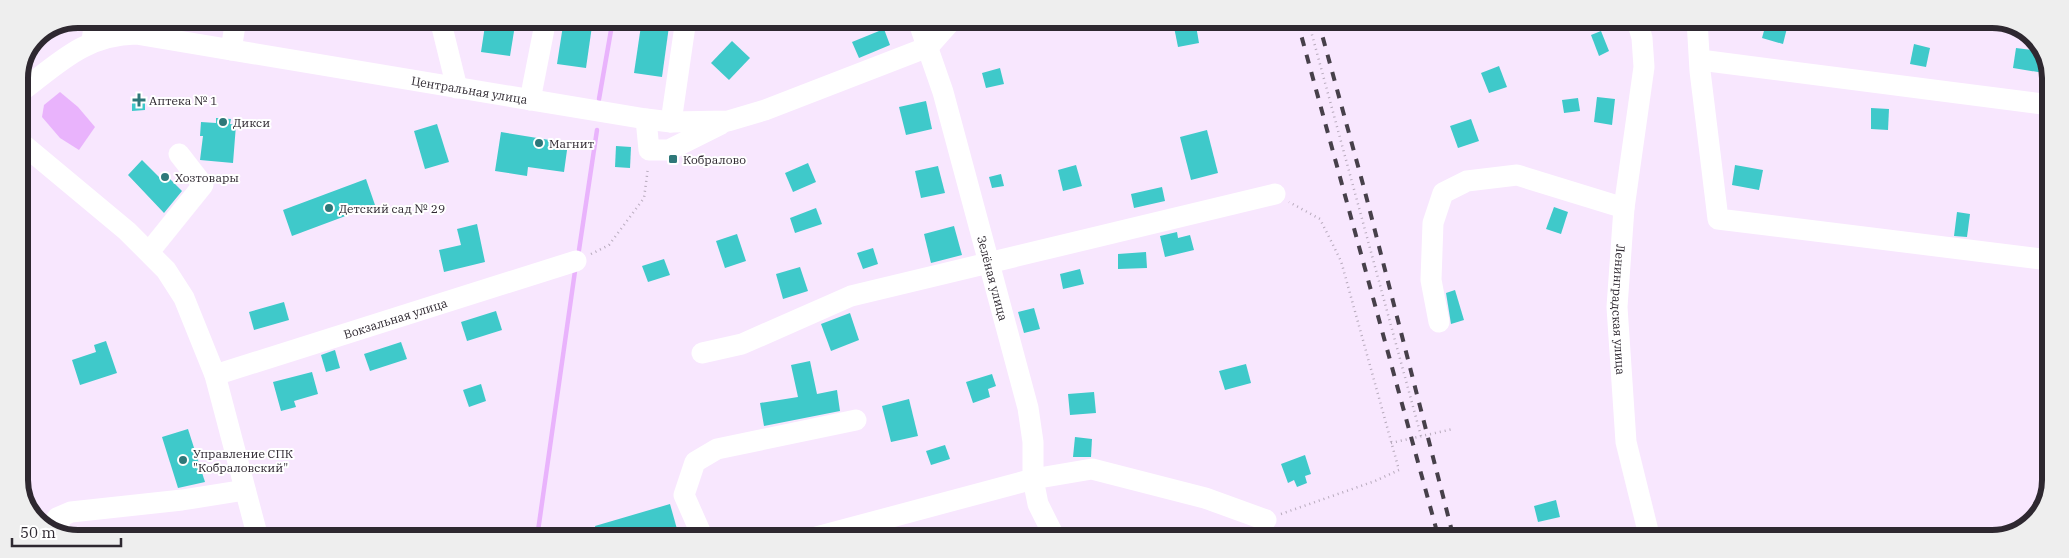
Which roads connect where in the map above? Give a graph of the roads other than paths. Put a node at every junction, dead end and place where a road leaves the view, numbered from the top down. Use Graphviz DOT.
graph roads {
  1 [pos="94,28"];
  2 [pos="235,28"];
  3 [pos="442,28"];
  4 [pos="544,28"];
  5 [pos="685,28"];
  6 [pos="921,28"];
  7 [pos="945,28"];
  8 [pos="1639,28"];
  9 [pos="1698,28"];
  10 [pos="92,41"];
  11 [pos="928,47"];
  12 [pos="231,50"];
  13 [pos="1700,60"];
  14 [pos="28,86"];
  15 [pos="457,88"];
  16 [pos="530,100"];
  17 [pos="2041,104"];
  18 [pos="646,119"];
  19 [pos="728,121"];
  20 [pos="671,122"];
  21 [pos="28,153"];
  22 [pos="178,154"];
  23 [pos="1275,194"];
  24 [pos="1624,208"];
  25 [pos="149,252"];
  26 [pos="2041,259"];
  27 [pos="576,261"];
  28 [pos="989,262"];
  29 [pos="1439,322"];
  30 [pos="702,353"];
  31 [pos="215,375"];
  32 [pos="856,420"];
  33 [pos="1033,479"];
  34 [pos="245,490"];
  35 [pos="1266,520"];
  36 [pos="59,527"];
  37 [pos="256,530"];
  38 [pos="699,530"];
  39 [pos="854,530"];
  40 [pos="1051,530"];
  41 [pos="1648,530"];
  1 -- 10 [label="street"];
  2 -- 12 [label="street"];
  3 -- 15 [label="street"];
  4 -- 16 [label="street"];
  5 -- 20 [label="street"];
  6 -- 11 [label="street, Зелёная улица"];
  7 -- 11 [label="street"];
  8 -- 24 [label="street, Ленинградская улица"];
  9 -- 13 [label="street"];
  10 -- 12 [label="street, Центральная улица"];
  10 -- 14 [label="street, Центральная улица"];
  11 -- 19 [label="street, Центральная улица"];
  11 -- 28 [label="street, Зелёная улица"];
  12 -- 15 [label="street, Центральная улица"];
  13 -- 17 [label="street"];
  13 -- 26 [label="street"];
  15 -- 16 [label="street, Центральная улица"];
  16 -- 18 [label="street, Центральная улица"];
  18 -- 19 [label="street"];
  18 -- 20 [label="street, Центральная улица"];
  19 -- 20 [label="street, Центральная улица"];
  21 -- 25 [label="street"];
  22 -- 25 [label="street"];
  23 -- 28 [label="street"];
  24 -- 29 [label="street"];
  24 -- 41 [label="street, Ленинградская улица"];
  25 -- 31 [label="street"];
  27 -- 31 [label="street, Вокзальная улица"];
  28 -- 30 [label="street"];
  28 -- 33 [label="street, Зелёная улица"];
  31 -- 34 [label="street"];
  32 -- 38 [label="street"];
  33 -- 35 [label="street"];
  33 -- 39 [label="street"];
  33 -- 40 [label="street, Зелёная улица"];
  34 -- 36 [label="street"];
  34 -- 37 [label="street"];
}
